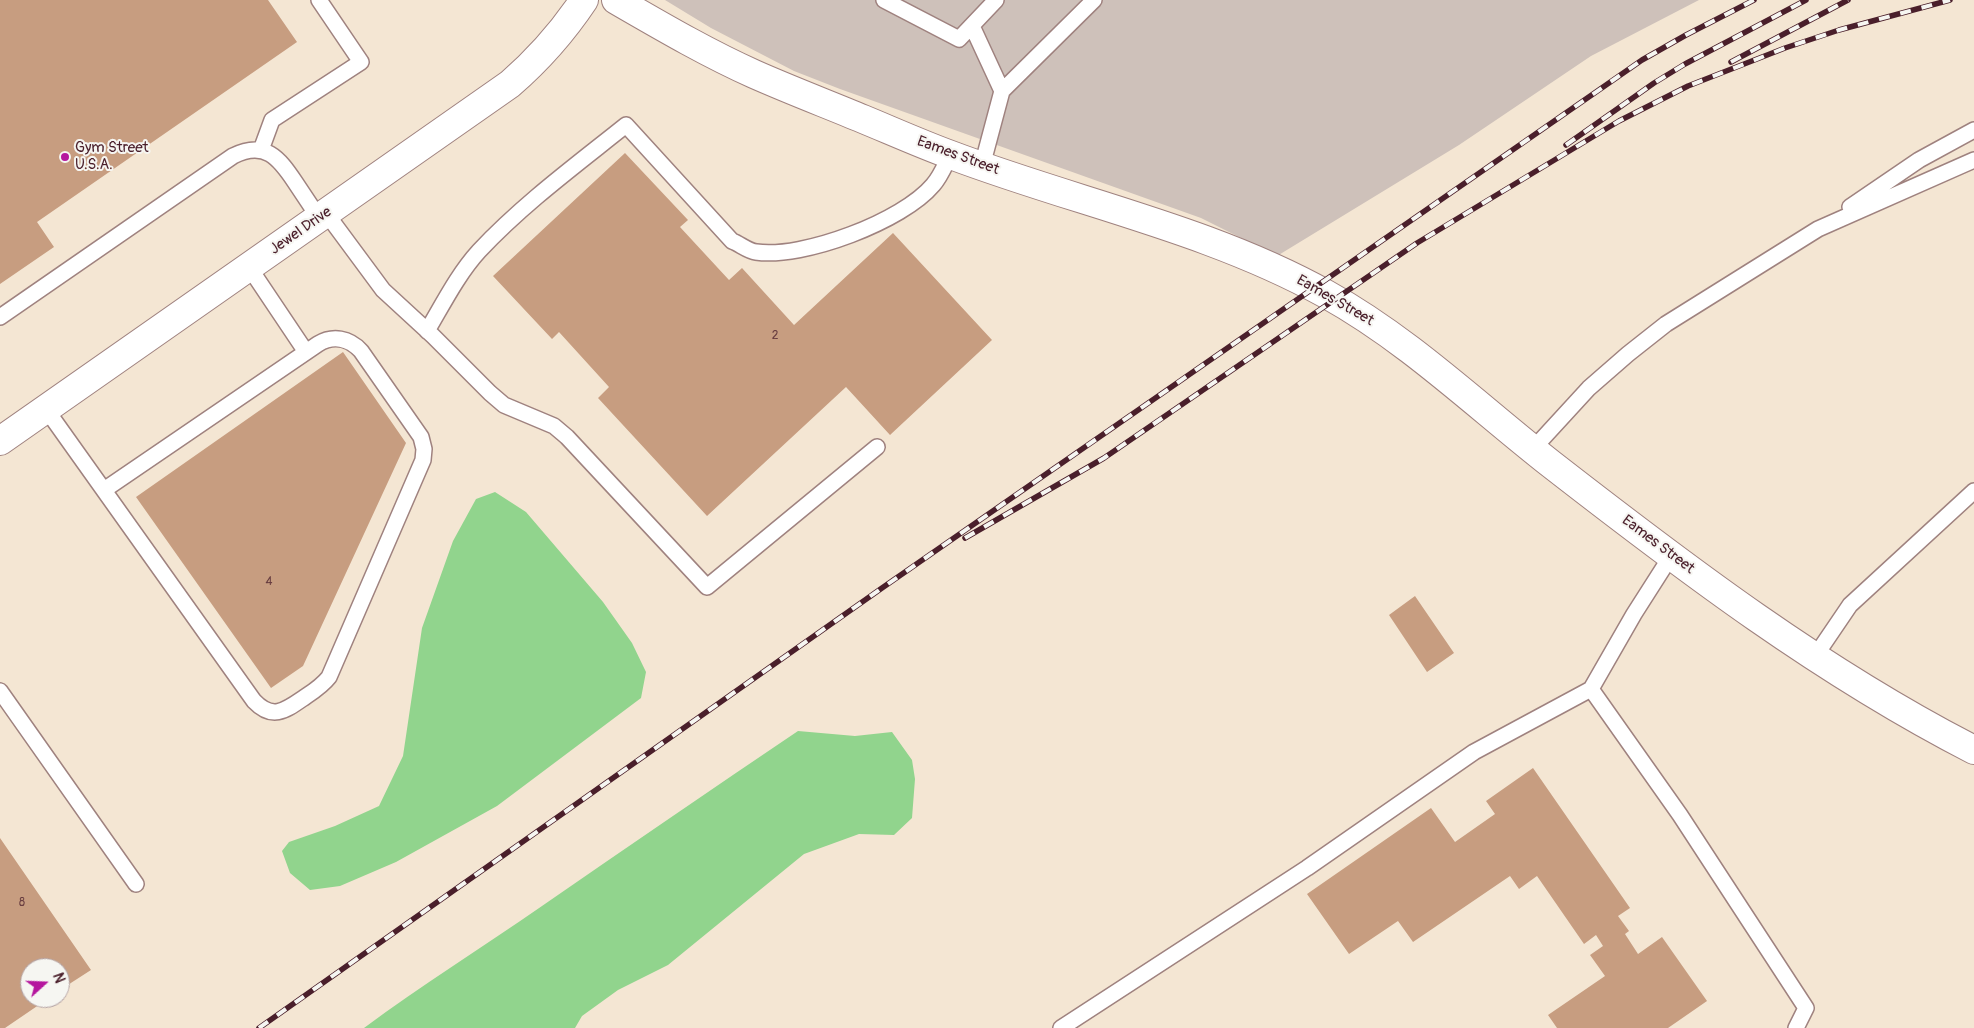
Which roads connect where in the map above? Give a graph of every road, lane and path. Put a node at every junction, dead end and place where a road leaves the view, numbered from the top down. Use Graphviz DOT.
graph roads {
  1 [pos="319,0"];
  2 [pos="584,0"];
  3 [pos="616,0"];
  4 [pos="884,0"];
  5 [pos="996,0"];
  6 [pos="1094,0"];
  7 [pos="905,6"];
  8 [pos="972,26"];
  9 [pos="1002,91"];
  10 [pos="1974,130"];
  11 [pos="261,150"];
  12 [pos="950,155"];
  13 [pos="1974,160"];
  14 [pos="982,166"];
  15 [pos="322,215"];
  16 [pos="1818,229"];
  17 [pos="249,267"];
  18 [pos="0,317"];
  19 [pos="427,330"];
  20 [pos="306,352"];
  21 [pos="46,409"];
  22 [pos="0,441"];
  23 [pos="876,447"];
  24 [pos="1533,449"];
  25 [pos="104,490"];
  26 [pos="1974,491"];
  27 [pos="1671,556"];
  28 [pos="1814,658"];
  29 [pos="1591,689"];
  30 [pos="0,691"];
  31 [pos="1974,750"];
  32 [pos="136,884"];
  33 [pos="1061,1028"];
  34 [pos="1796,1028"];
  1 -- 11 [label="lane"];
  2 -- 15 [label="main road, Jewel Drive"];
  3 -- 12 [label="main road, Eames Street"];
  4 -- 7 [label="lane"];
  5 -- 8 [label="lane"];
  6 -- 9 [label="lane"];
  7 -- 8 [label="lane"];
  8 -- 9 [label="lane"];
  9 -- 14 [label="lane"];
  10 -- 16 [label="lane"];
  11 -- 15 [label="lane"];
  11 -- 18 [label="lane"];
  12 -- 14 [label="main road, Eames Street"];
  12 -- 19 [label="lane"];
  13 -- 16 [label="lane"];
  14 -- 24 [label="main road, Eames Street"];
  15 -- 17 [label="main road, Jewel Drive"];
  15 -- 19 [label="lane"];
  16 -- 24 [label="lane"];
  17 -- 20 [label="lane"];
  17 -- 21 [label="main road, Jewel Drive"];
  19 -- 23 [label="lane"];
  20 -- 25 [label="lane"];
  20 -- 25 [label="lane"];
  21 -- 22 [label="main road, Jewel Drive"];
  21 -- 25 [label="lane"];
  24 -- 27 [label="main road, Eames Street"];
  26 -- 28 [label="lane"];
  27 -- 28 [label="main road, Eames Street"];
  27 -- 29 [label="lane"];
  28 -- 31 [label="main road, Eames Street"];
  29 -- 33 [label="lane"];
  29 -- 34 [label="lane"];
  30 -- 32 [label="lane"];
}
